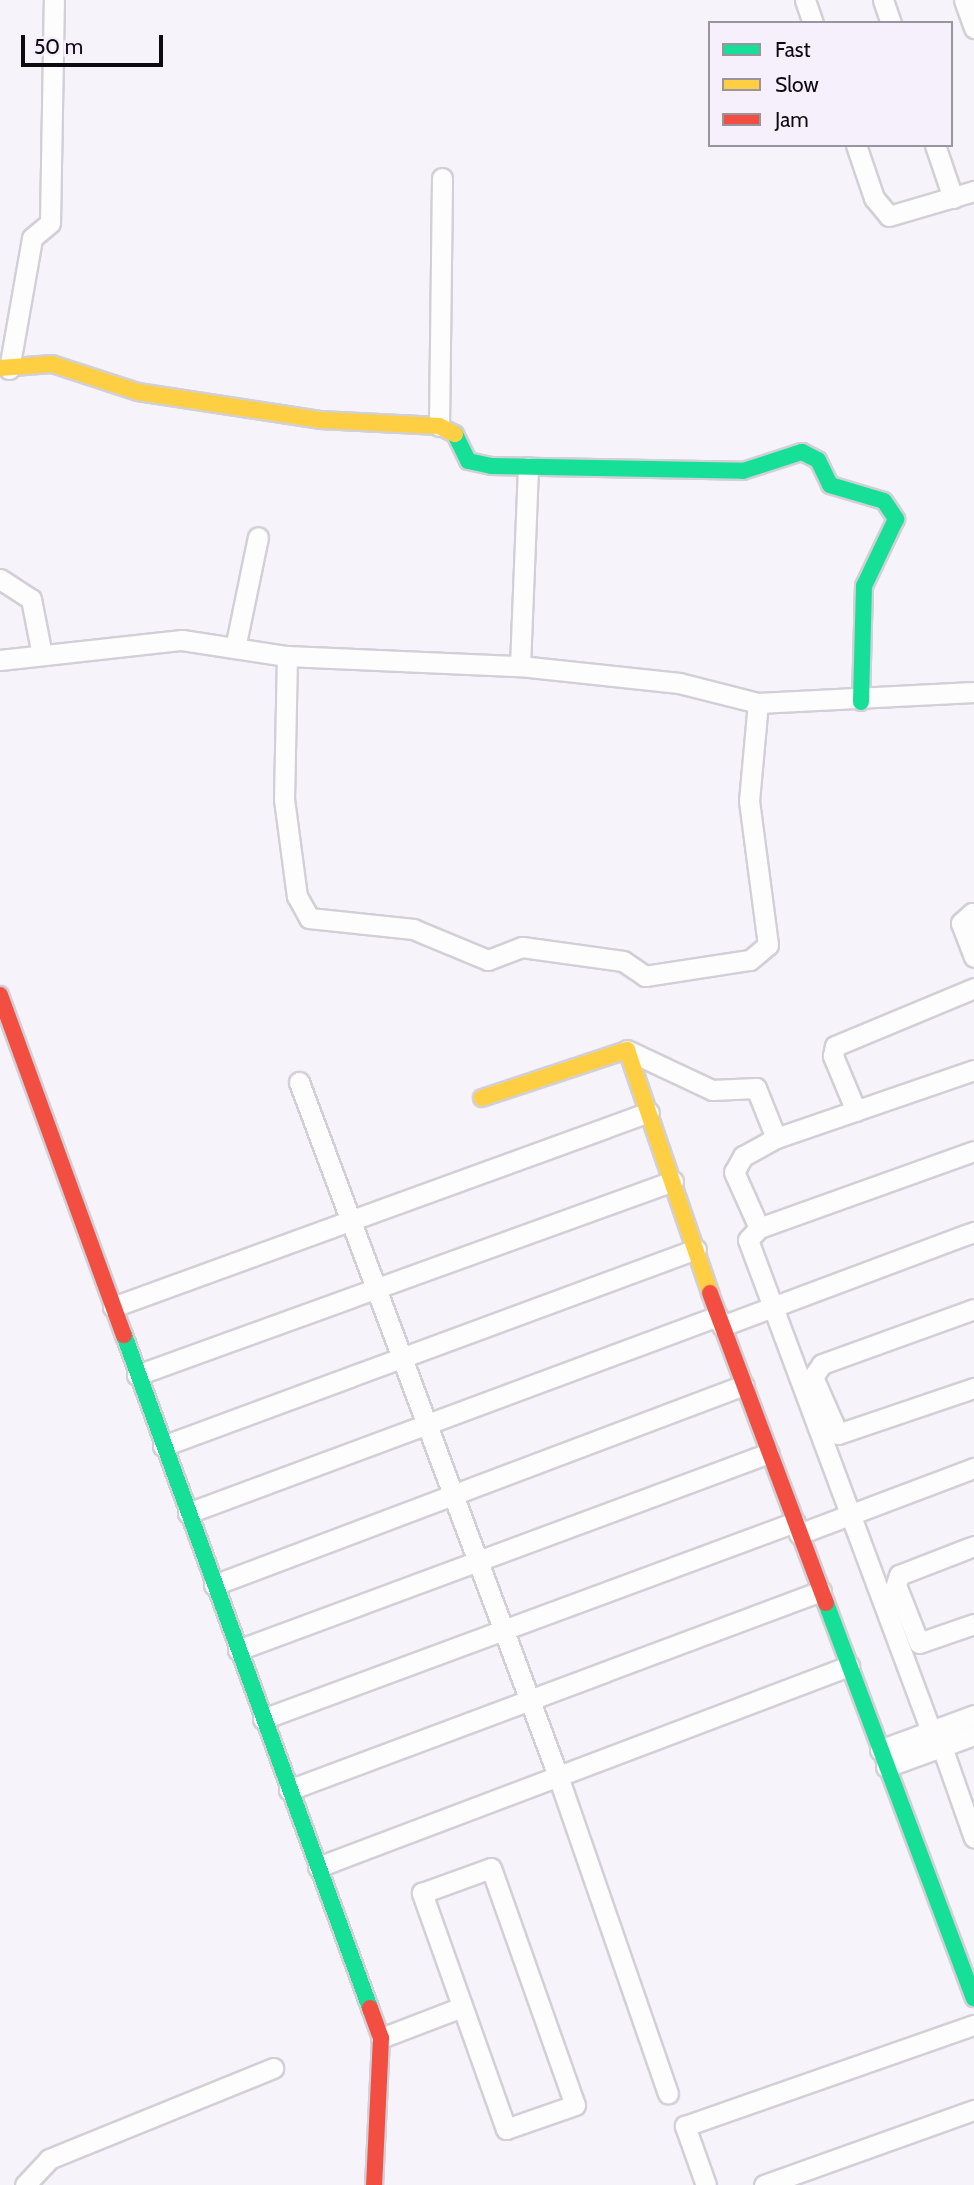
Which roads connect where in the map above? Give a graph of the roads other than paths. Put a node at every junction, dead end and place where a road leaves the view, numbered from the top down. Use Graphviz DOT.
graph roads {
  1 [pos="54,0"];
  2 [pos="805,0"];
  3 [pos="883,0"];
  4 [pos="964,0"];
  5 [pos="812,21"];
  6 [pos="890,21"];
  7 [pos="974,28"];
  8 [pos="857,147"];
  9 [pos="936,147"];
  10 [pos="442,178"];
  11 [pos="974,191"];
  12 [pos="953,198"];
  13 [pos="5,368"];
  14 [pos="439,426"];
  15 [pos="528,467"];
  16 [pos="258,537"];
  17 [pos="0,579"];
  18 [pos="235,648"];
  19 [pos="42,654"];
  20 [pos="287,656"];
  21 [pos="0,660"];
  22 [pos="520,666"];
  23 [pos="974,692"];
  24 [pos="861,702"];
  25 [pos="758,704"];
  26 [pos="973,915"];
  27 [pos="974,957"];
  28 [pos="974,988"];
  29 [pos="0,995"];
  30 [pos="627,1050"];
  31 [pos="974,1070"];
  32 [pos="299,1082"];
  33 [pos="482,1098"];
  34 [pos="856,1111"];
  35 [pos="649,1112"];
  36 [pos="776,1138"];
  37 [pos="974,1152"];
  38 [pos="673,1181"];
  39 [pos="350,1222"];
  40 [pos="759,1228"];
  41 [pos="974,1232"];
  42 [pos="696,1249"];
  43 [pos="379,1287"];
  44 [pos="113,1307"];
  45 [pos="774,1307"];
  46 [pos="974,1309"];
  47 [pos="720,1321"];
  48 [pos="404,1357"];
  49 [pos="137,1375"];
  50 [pos="744,1385"];
  51 [pos="974,1388"];
  52 [pos="429,1423"];
  53 [pos="163,1446"];
  54 [pos="769,1453"];
  55 [pos="974,1468"];
  56 [pos="455,1495"];
  57 [pos="188,1513"];
  58 [pos="850,1515"];
  59 [pos="797,1528"];
  60 [pos="974,1546"];
  61 [pos="479,1561"];
  62 [pos="215,1585"];
  63 [pos="821,1591"];
  64 [pos="974,1624"];
  65 [pos="504,1630"];
  66 [pos="238,1650"];
  67 [pos="849,1666"];
  68 [pos="530,1700"];
  69 [pos="974,1715"];
  70 [pos="263,1719"];
  71 [pos="974,1735"];
  72 [pos="936,1739"];
  73 [pos="883,1758"];
  74 [pos="558,1776"];
  75 [pos="289,1790"];
  76 [pos="974,1838"];
  77 [pos="318,1867"];
  78 [pos="972,1986"];
  79 [pos="462,2007"];
  80 [pos="974,2025"];
  81 [pos="381,2038"];
  82 [pos="273,2068"];
  83 [pos="668,2094"];
  84 [pos="974,2110"];
  85 [pos="25,2185"];
  86 [pos="374,2185"];
  87 [pos="706,2185"];
  88 [pos="764,2185"];
  1 -- 13 [label="street"];
  2 -- 5 [label="street"];
  3 -- 6 [label="street"];
  4 -- 7 [label="street"];
  8 -- 12 [label="street"];
  9 -- 12 [label="street"];
  10 -- 14 [label="street"];
  11 -- 12 [label="street"];
  13 -- 14 [label="street"];
  14 -- 15 [label="street"];
  15 -- 22 [label="street"];
  15 -- 24 [label="street"];
  16 -- 18 [label="street"];
  17 -- 19 [label="street"];
  18 -- 19 [label="street"];
  18 -- 20 [label="street"];
  19 -- 21 [label="street"];
  20 -- 22 [label="street"];
  20 -- 25 [label="street"];
  22 -- 25 [label="street"];
  23 -- 24 [label="street"];
  24 -- 25 [label="street"];
  26 -- 27 [label="street"];
  28 -- 34 [label="street"];
  29 -- 44 [label="street"];
  30 -- 33 [label="street"];
  30 -- 35 [label="street"];
  30 -- 36 [label="street"];
  31 -- 34 [label="street"];
  32 -- 39 [label="street"];
  34 -- 36 [label="street"];
  35 -- 38 [label="street"];
  35 -- 39 [label="street"];
  36 -- 40 [label="street"];
  37 -- 40 [label="street"];
  38 -- 42 [label="street"];
  38 -- 43 [label="street"];
  39 -- 43 [label="street"];
  39 -- 44 [label="street"];
  40 -- 45 [label="street"];
  41 -- 45 [label="street"];
  42 -- 47 [label="street"];
  42 -- 48 [label="street"];
  43 -- 48 [label="street"];
  43 -- 49 [label="street"];
  44 -- 49 [label="street"];
  45 -- 47 [label="street"];
  45 -- 58 [label="street"];
  46 -- 51 [label="street"];
  47 -- 50 [label="street"];
  47 -- 52 [label="street"];
  48 -- 52 [label="street"];
  48 -- 53 [label="street"];
  49 -- 53 [label="street"];
  50 -- 54 [label="street"];
  50 -- 56 [label="street"];
  52 -- 56 [label="street"];
  52 -- 57 [label="street"];
  53 -- 57 [label="street"];
  54 -- 59 [label="street"];
  54 -- 61 [label="street"];
  55 -- 58 [label="street"];
  56 -- 61 [label="street"];
  56 -- 62 [label="street"];
  57 -- 62 [label="street"];
  58 -- 59 [label="street"];
  58 -- 72 [label="street"];
  59 -- 63 [label="street"];
  59 -- 65 [label="street"];
  60 -- 64 [label="street"];
  61 -- 65 [label="street"];
  61 -- 66 [label="street"];
  62 -- 66 [label="street"];
  63 -- 67 [label="street"];
  63 -- 68 [label="street"];
  65 -- 68 [label="street"];
  65 -- 70 [label="street"];
  66 -- 70 [label="street"];
  67 -- 73 [label="street"];
  67 -- 74 [label="street"];
  68 -- 74 [label="street"];
  68 -- 75 [label="street"];
  69 -- 72 [label="street"];
  70 -- 75 [label="street"];
  71 -- 72 [label="street"];
  72 -- 73 [label="street"];
  72 -- 76 [label="street"];
  73 -- 78 [label="street"];
  74 -- 77 [label="street"];
  74 -- 83 [label="street"];
  75 -- 77 [label="street"];
  77 -- 81 [label="street"];
  79 -- 79 [label="street"];
  79 -- 81 [label="street"];
  80 -- 87 [label="street"];
  81 -- 86 [label="street"];
  82 -- 85 [label="street"];
  84 -- 88 [label="street"];
}
